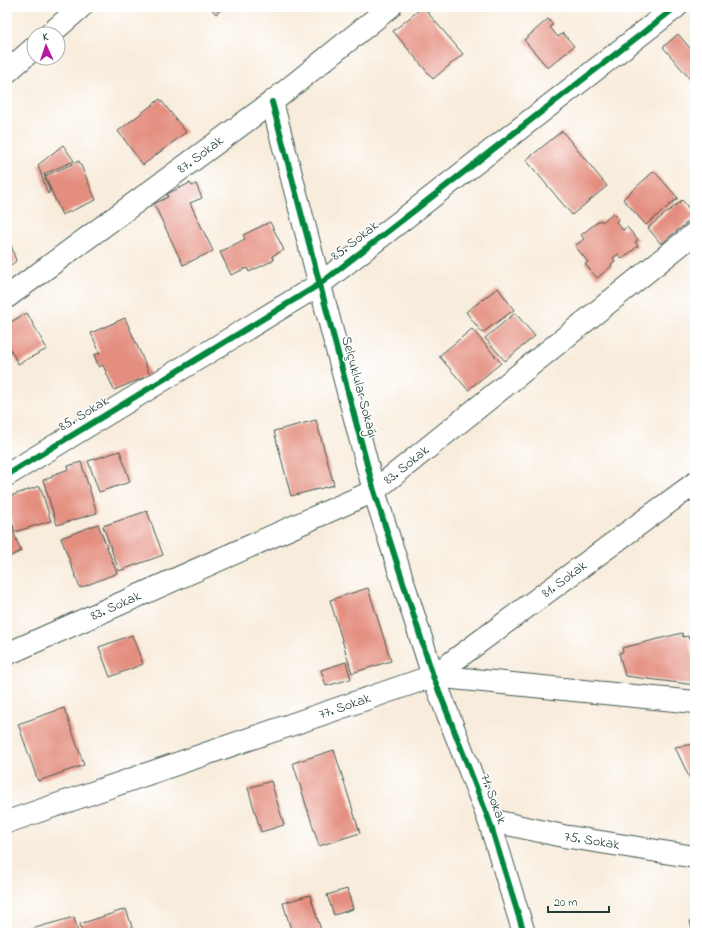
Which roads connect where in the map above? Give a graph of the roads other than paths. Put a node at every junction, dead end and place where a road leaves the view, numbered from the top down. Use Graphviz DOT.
graph roads {
  1 [pos="81,7"];
  2 [pos="390,7"];
  3 [pos="676,7"];
  4 [pos="59,26"];
  5 [pos="26,55"];
  6 [pos="7,72"];
  7 [pos="272,102"];
  8 [pos="695,233"];
  9 [pos="320,284"];
  10 [pos="7,297"];
  11 [pos="7,475"];
  12 [pos="695,483"];
  13 [pos="374,490"];
  14 [pos="7,654"];
  15 [pos="433,676"];
  16 [pos="695,702"];
  17 [pos="489,820"];
  18 [pos="7,822"];
  19 [pos="695,857"];
  20 [pos="524,933"];
  1 -- 4 [label="street"];
  2 -- 7 [label="street, 87. Sokak"];
  3 -- 9 [label="street, 85. Sokak"];
  5 -- 6 [label="street"];
  7 -- 9 [label="street, Selçuklular Sokağı"];
  7 -- 10 [label="street, 87. Sokak"];
  8 -- 13 [label="street, 83. Sokak"];
  9 -- 11 [label="street, 85. Sokak"];
  9 -- 13 [label="street, Selçuklular Sokağı"];
  12 -- 15 [label="street, 81. Sokak"];
  13 -- 14 [label="street, 83. Sokak"];
  13 -- 15 [label="street, Selçuklular Sokağı"];
  15 -- 16 [label="street, 77. Sokak"];
  15 -- 17 [label="street, 71. Sokak"];
  15 -- 18 [label="street, 77. Sokak"];
  17 -- 19 [label="street, 75. Sokak"];
  17 -- 20 [label="street, 71. Sokak"];
}
